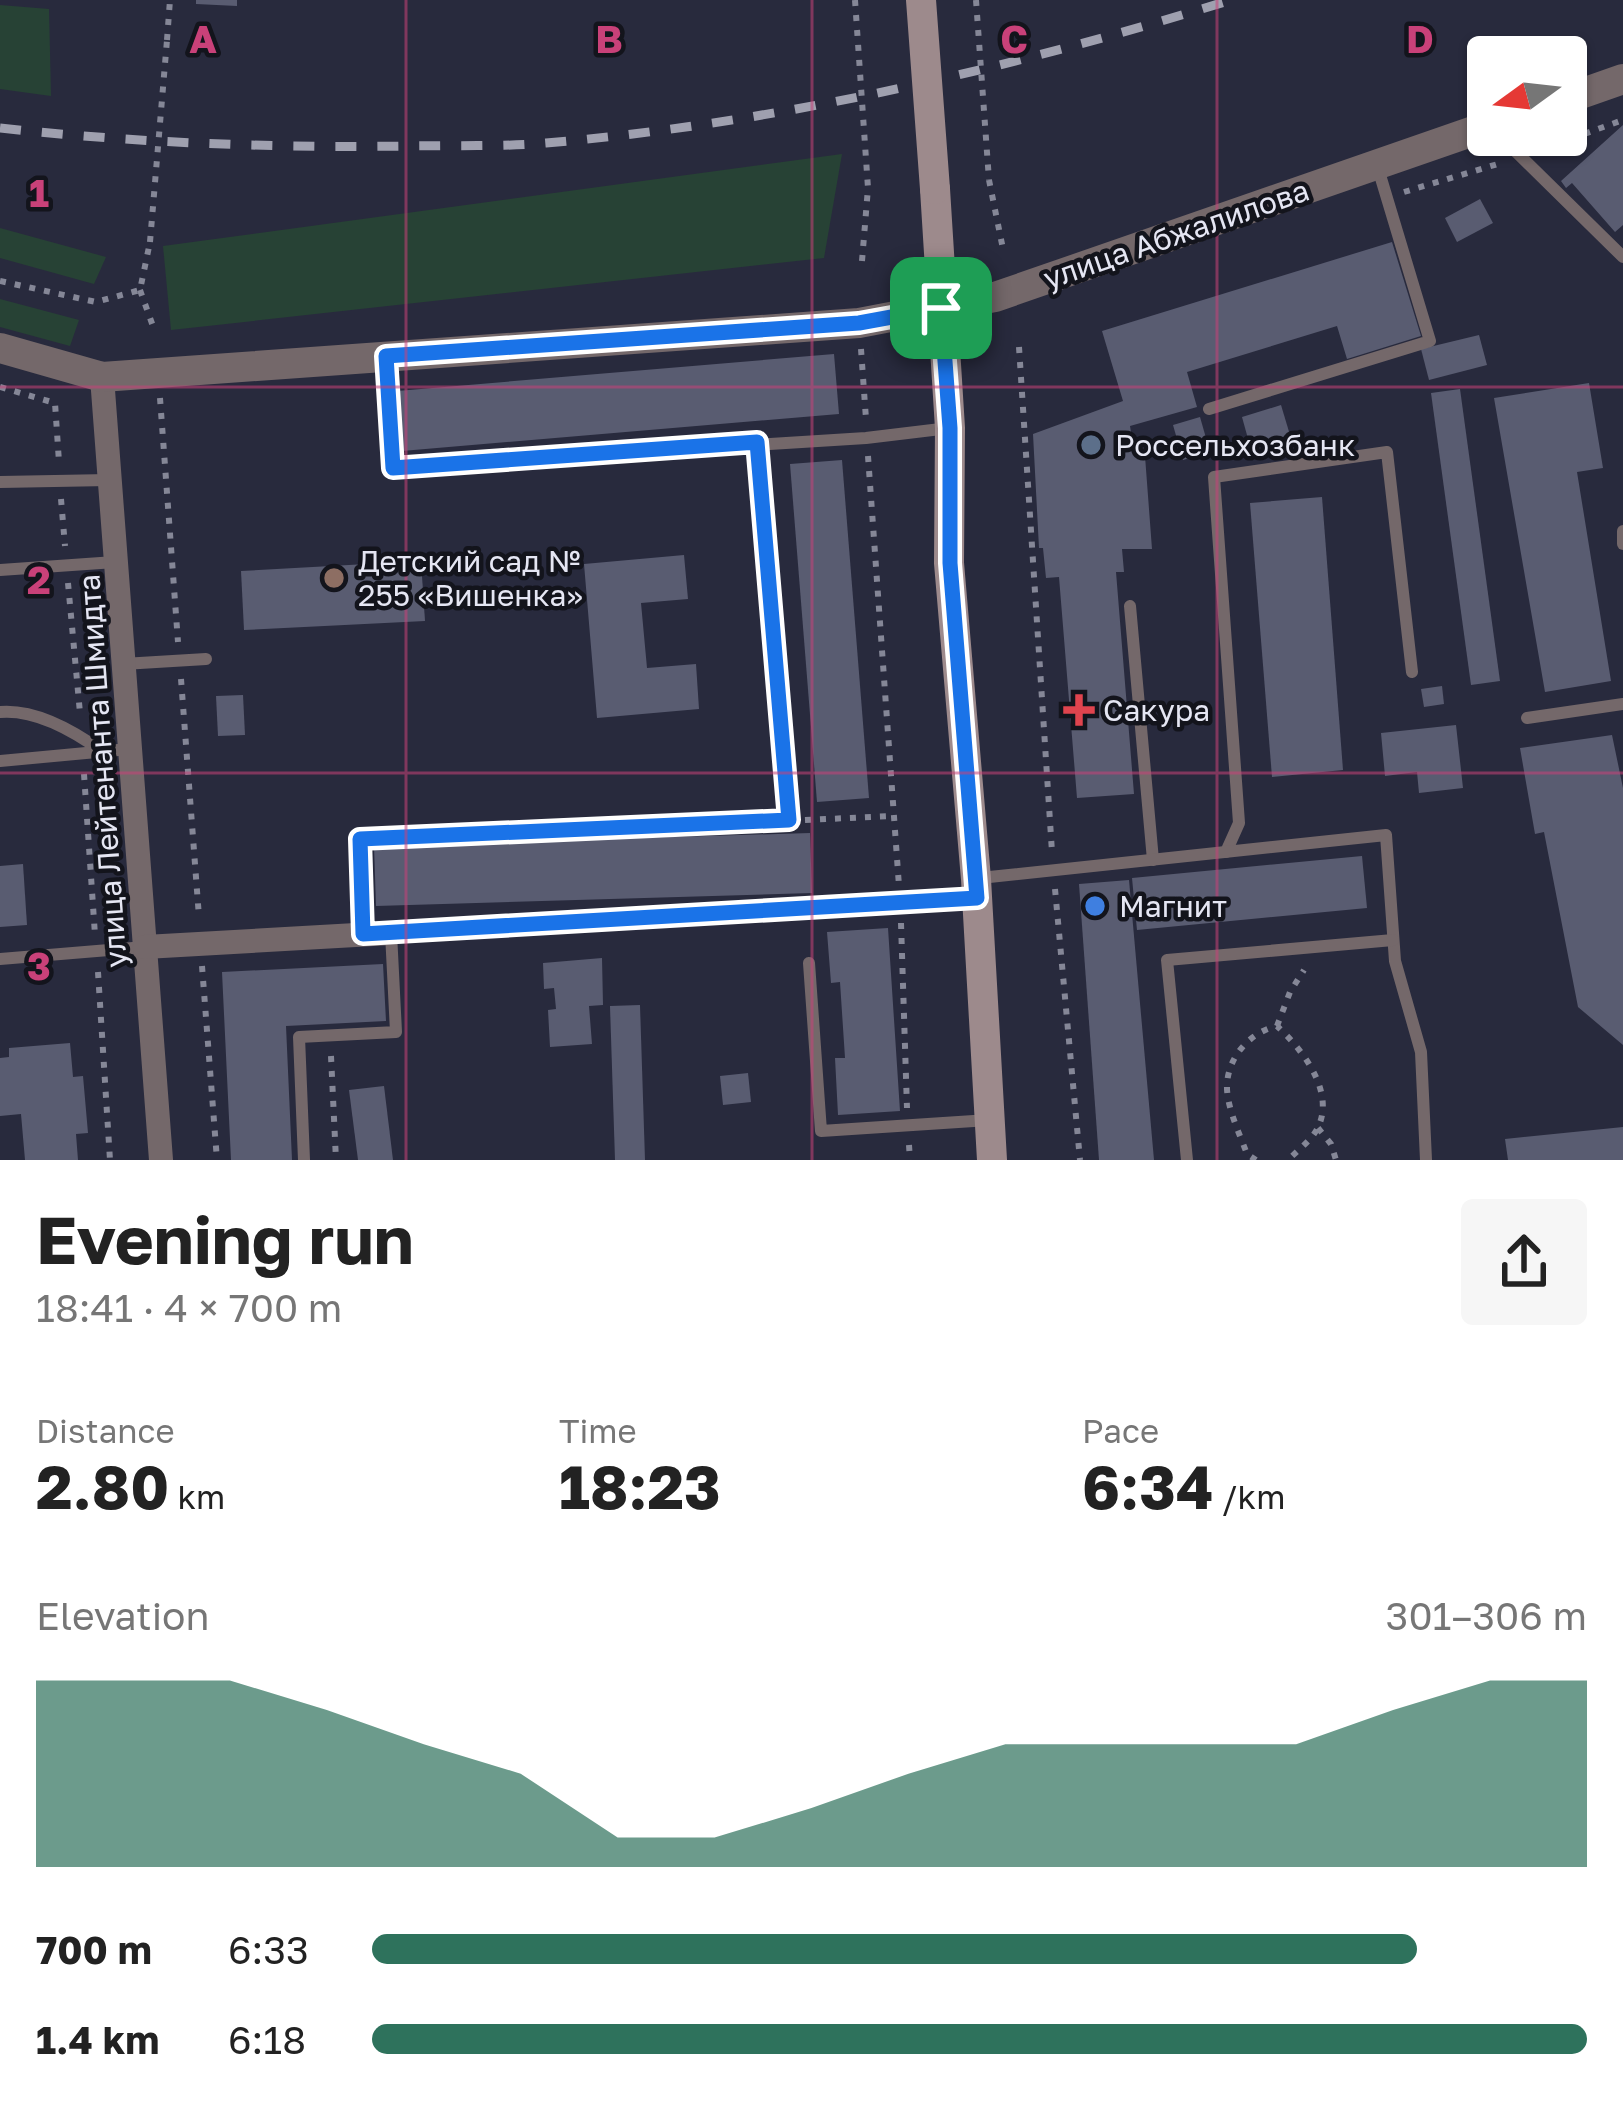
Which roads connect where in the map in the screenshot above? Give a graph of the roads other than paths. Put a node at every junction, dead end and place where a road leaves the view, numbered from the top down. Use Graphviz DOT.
graph roads {
  1 [pos="921,0"];
  2 [pos="1623,79"];
  3 [pos="1587,92"];
  4 [pos="1467,133"];
  5 [pos="1520,156"];
  6 [pos="1377,164"];
  7 [pos="1623,257"];
  8 [pos="941,308"];
  9 [pos="0,348"];
  10 [pos="386,356"];
  11 [pos="102,376"];
  12 [pos="1209,409"];
  13 [pos="950,428"];
  14 [pos="757,442"];
  15 [pos="109,480"];
  16 [pos="0,482"];
  17 [pos="1623,531"];
  18 [pos="1623,544"];
  19 [pos="116,562"];
  20 [pos="0,570"];
  21 [pos="1130,606"];
  22 [pos="206,659"];
  23 [pos="123,664"];
  24 [pos="1412,672"];
  25 [pos="1623,704"];
  26 [pos="0,712"];
  27 [pos="1527,718"];
  28 [pos="130,749"];
  29 [pos="103,752"];
  30 [pos="0,761"];
  31 [pos="1226,852"];
  32 [pos="1153,860"];
  33 [pos="976,888"];
  34 [pos="392,933"];
  35 [pos="363,934"];
  36 [pos="1393,940"];
  37 [pos="146,947"];
  38 [pos="0,959"];
  39 [pos="809,963"];
  40 [pos="990,1120"];
  41 [pos="161,1160"];
  42 [pos="304,1160"];
  43 [pos="992,1160"];
  44 [pos="1186,1160"];
  45 [pos="1426,1160"];
  1 -- 8 [label="main road, bridge"];
  2 -- 3 [label="street"];
  4 -- 6 [label="street, улица Абжалилова"];
  5 -- 7 [label="lane"];
  6 -- 8 [label="street, улица Абжалилова"];
  6 -- 12 [label="lane"];
  8 -- 10 [label="street, улица Абжалилова"];
  8 -- 13 [label="main road"];
  9 -- 11 [label="street, улица Абжалилова"];
  10 -- 11 [label="street, улица Абжалилова"];
  10 -- 14 [label="lane"];
  11 -- 15 [label="street, улица Лейтенанта Шмидта"];
  13 -- 14 [label="lane"];
  13 -- 33 [label="main road"];
  14 -- 35 [label="lane"];
  15 -- 16 [label="lane"];
  15 -- 19 [label="street, улица Лейтенанта Шмидта"];
  17 -- 18 [label="lane"];
  19 -- 20 [label="lane"];
  19 -- 23 [label="street, улица Лейтенанта Шмидта"];
  21 -- 32 [label="lane"];
  22 -- 23 [label="lane"];
  23 -- 28 [label="street, улица Лейтенанта Шмидта"];
  24 -- 31 [label="lane"];
  25 -- 27 [label="lane"];
  26 -- 29 [label="lane"];
  28 -- 29 [label="lane"];
  28 -- 37 [label="street, улица Лейтенанта Шмидта"];
  29 -- 30 [label="lane"];
  31 -- 32 [label="lane"];
  31 -- 36 [label="lane"];
  32 -- 33 [label="lane"];
  33 -- 34 [label="lane"];
  33 -- 40 [label="main road"];
  34 -- 35 [label="street"];
  34 -- 42 [label="lane"];
  35 -- 37 [label="street"];
  36 -- 44 [label="lane"];
  36 -- 45 [label="lane"];
  37 -- 38 [label="lane"];
  37 -- 41 [label="street, улица Лейтенанта Шмидта"];
  39 -- 40 [label="lane"];
  40 -- 43 [label="main road"];
}
